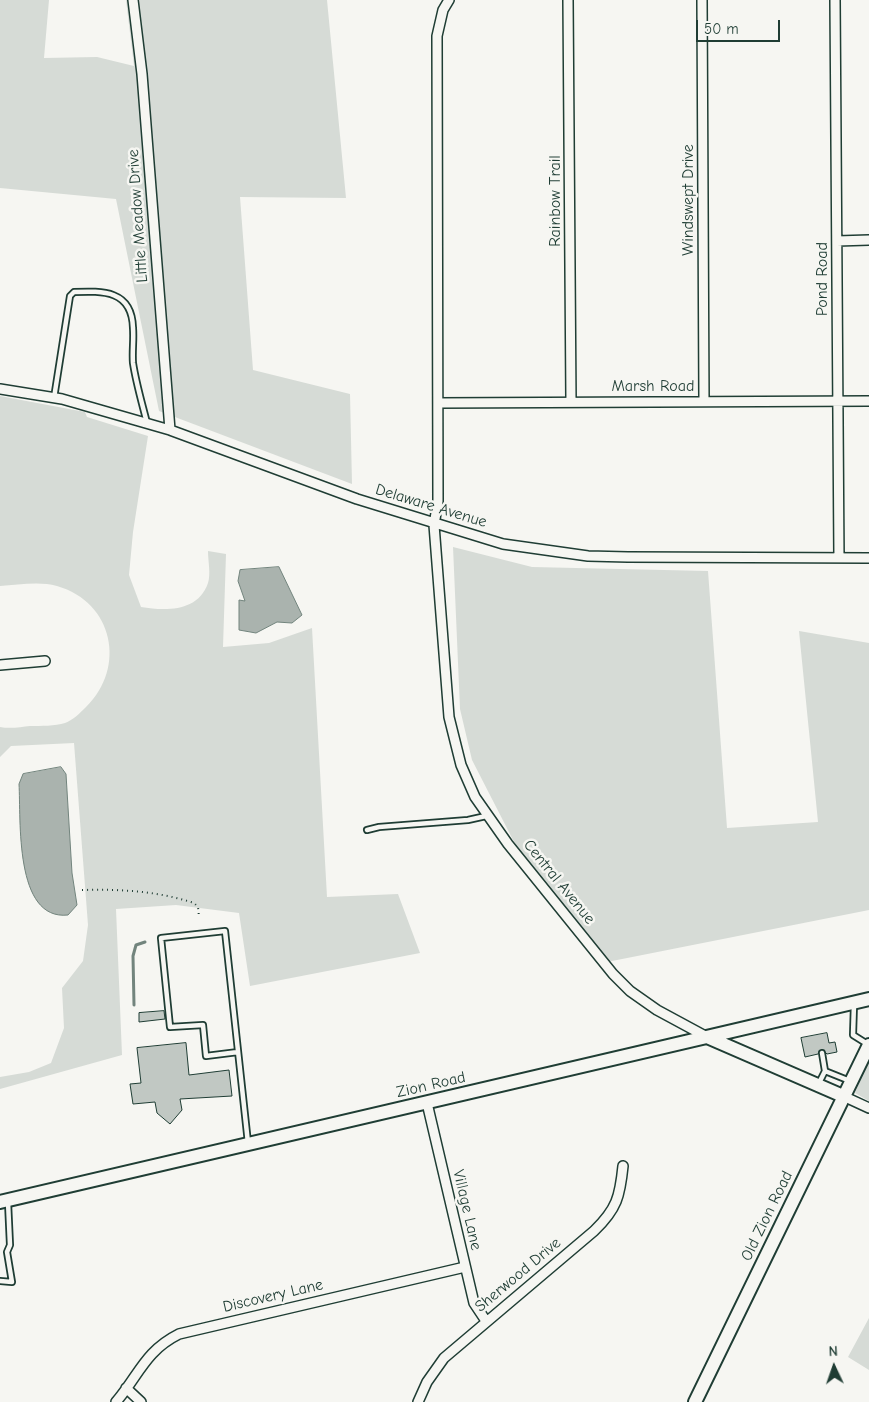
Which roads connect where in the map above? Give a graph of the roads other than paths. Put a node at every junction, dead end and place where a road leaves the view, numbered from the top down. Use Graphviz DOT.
graph roads {
  1 [pos="133,0"];
  2 [pos="450,0"];
  3 [pos="568,0"];
  4 [pos="702,0"];
  5 [pos="835,0"];
  6 [pos="869,240"];
  7 [pos="837,241"];
  8 [pos="0,389"];
  9 [pos="54,398"];
  10 [pos="838,400"];
  11 [pos="571,401"];
  12 [pos="704,401"];
  13 [pos="869,401"];
  14 [pos="438,403"];
  15 [pos="147,423"];
  16 [pos="170,430"];
  17 [pos="434,525"];
  18 [pos="839,558"];
  19 [pos="869,558"];
  20 [pos="45,661"];
  21 [pos="0,665"];
  22 [pos="486,816"];
  23 [pos="367,830"];
  24 [pos="869,999"];
  25 [pos="854,1003"];
  26 [pos="707,1037"];
  27 [pos="869,1045"];
  28 [pos="238,1052"];
  29 [pos="822,1053"];
  30 [pos="825,1071"];
  31 [pos="851,1082"];
  32 [pos="818,1085"];
  33 [pos="843,1096"];
  34 [pos="427,1103"];
  35 [pos="869,1108"];
  36 [pos="248,1145"];
  37 [pos="623,1166"];
  38 [pos="4,1201"];
  39 [pos="465,1267"];
  40 [pos="0,1281"];
  41 [pos="486,1321"];
  42 [pos="126,1388"];
  43 [pos="116,1402"];
  44 [pos="141,1402"];
  45 [pos="418,1402"];
  46 [pos="695,1402"];
  1 -- 16 [label="street, Little Meadow Drive"];
  2 -- 14 [label="street"];
  3 -- 11 [label="street, Rainbow Trail"];
  4 -- 12 [label="street, Windswept Drive"];
  5 -- 7 [label="street, Pond Road"];
  6 -- 7 [label="street"];
  7 -- 10 [label="street, Pond Road"];
  8 -- 9 [label="street, Delaware Avenue"];
  9 -- 15 [label="street, Delaware Avenue"];
  9 -- 15 [label="lane"];
  10 -- 12 [label="street, Marsh Road"];
  10 -- 13 [label="street, Marsh Road"];
  10 -- 18 [label="street, Pond Road"];
  11 -- 12 [label="street, Marsh Road"];
  11 -- 14 [label="street, Marsh Road"];
  14 -- 17 [label="street"];
  15 -- 16 [label="street, Delaware Avenue"];
  16 -- 17 [label="street, Delaware Avenue"];
  17 -- 18 [label="street, Delaware Avenue"];
  17 -- 22 [label="street, Central Avenue"];
  18 -- 19 [label="street, Delaware Avenue"];
  20 -- 21 [label="street"];
  22 -- 23 [label="lane"];
  22 -- 26 [label="street, Central Avenue"];
  24 -- 25 [label="street, Zion Road"];
  25 -- 26 [label="street, Zion Road"];
  25 -- 27 [label="lane"];
  26 -- 32 [label="street, Central Avenue"];
  26 -- 34 [label="street, Zion Road"];
  27 -- 31 [label="street, Old Zion Road"];
  28 -- 28 [label="lane"];
  28 -- 36 [label="lane"];
  29 -- 30 [label="lane"];
  30 -- 31 [label="lane"];
  30 -- 32 [label="lane"];
  31 -- 33 [label="street, Old Zion Road"];
  32 -- 33 [label="street, Central Avenue"];
  33 -- 35 [label="street, Central Avenue"];
  33 -- 46 [label="street, Old Zion Road"];
  34 -- 36 [label="street, Zion Road"];
  34 -- 39 [label="street, Village Lane"];
  36 -- 38 [label="street, Zion Road"];
  37 -- 41 [label="street, Sherwood Drive"];
  38 -- 40 [label="lane"];
  39 -- 41 [label="street, Village Lane"];
  39 -- 42 [label="street, Discovery Lane"];
  41 -- 45 [label="street, Sherwood Drive"];
  42 -- 43 [label="street, Discovery Lane"];
  42 -- 44 [label="street"];
}
